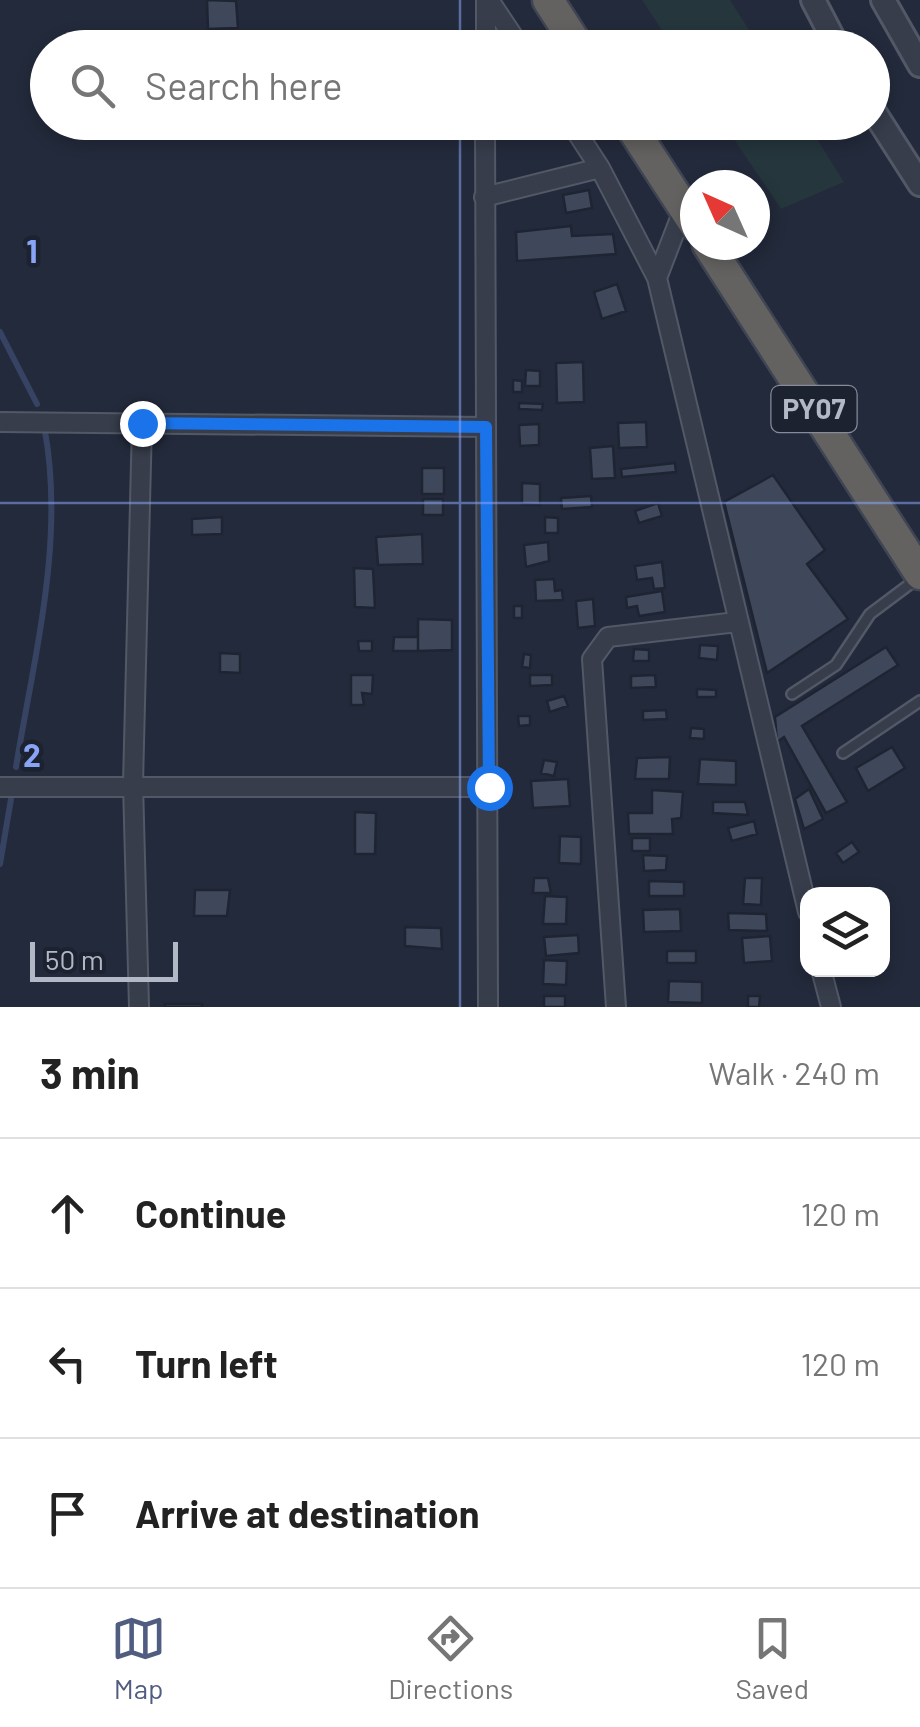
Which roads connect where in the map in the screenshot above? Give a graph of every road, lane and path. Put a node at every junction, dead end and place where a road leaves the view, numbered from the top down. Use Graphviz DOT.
graph roads {
  1 [pos="488,0"];
  2 [pos="548,0"];
  3 [pos="813,0"];
  4 [pos="883,0"];
  5 [pos="487,30"];
  6 [pos="509,30"];
  7 [pos="567,30"];
  8 [pos="829,30"];
  9 [pos="920,65"];
  10 [pos="890,137"];
  11 [pos="485,140"];
  12 [pos="582,140"];
  13 [pos="640,140"];
  14 [pos="600,168"];
  15 [pos="920,184"];
  16 [pos="484,197"];
  17 [pos="680,201"];
  18 [pos="680,235"];
  19 [pos="718,260"];
  20 [pos="657,278"];
  21 [pos="0,422"];
  22 [pos="142,423"];
  23 [pos="486,427"];
  24 [pos="920,575"];
  25 [pos="737,622"];
  26 [pos="792,694"];
  27 [pos="920,701"];
  28 [pos="843,753"];
  29 [pos="134,784"];
  30 [pos="0,787"];
  31 [pos="489,787"];
  32 [pos="802,887"];
  33 [pos="824,977"];
  34 [pos="139,1007"];
  35 [pos="488,1007"];
  36 [pos="616,1007"];
  37 [pos="830,1007"];
  1 -- 5 [label="street"];
  1 -- 6 [label="street"];
  2 -- 7 [label="highway"];
  3 -- 8 [label="street"];
  4 -- 9 [label="street"];
  10 -- 15 [label="street"];
  11 -- 16 [label="street"];
  12 -- 14 [label="street"];
  13 -- 17 [label="highway"];
  14 -- 16 [label="street"];
  14 -- 20 [label="street"];
  16 -- 23 [label="street"];
  18 -- 20 [label="street"];
  19 -- 24 [label="highway, PY07"];
  20 -- 25 [label="street"];
  21 -- 22 [label="street"];
  22 -- 23 [label="street"];
  22 -- 29 [label="street"];
  23 -- 31 [label="street"];
  24 -- 26 [label="lane"];
  25 -- 32 [label="street"];
  25 -- 36 [label="street"];
  27 -- 28 [label="lane"];
  29 -- 30 [label="street"];
  29 -- 31 [label="street"];
  29 -- 34 [label="street"];
  31 -- 35 [label="street"];
  33 -- 37 [label="street"];
}
